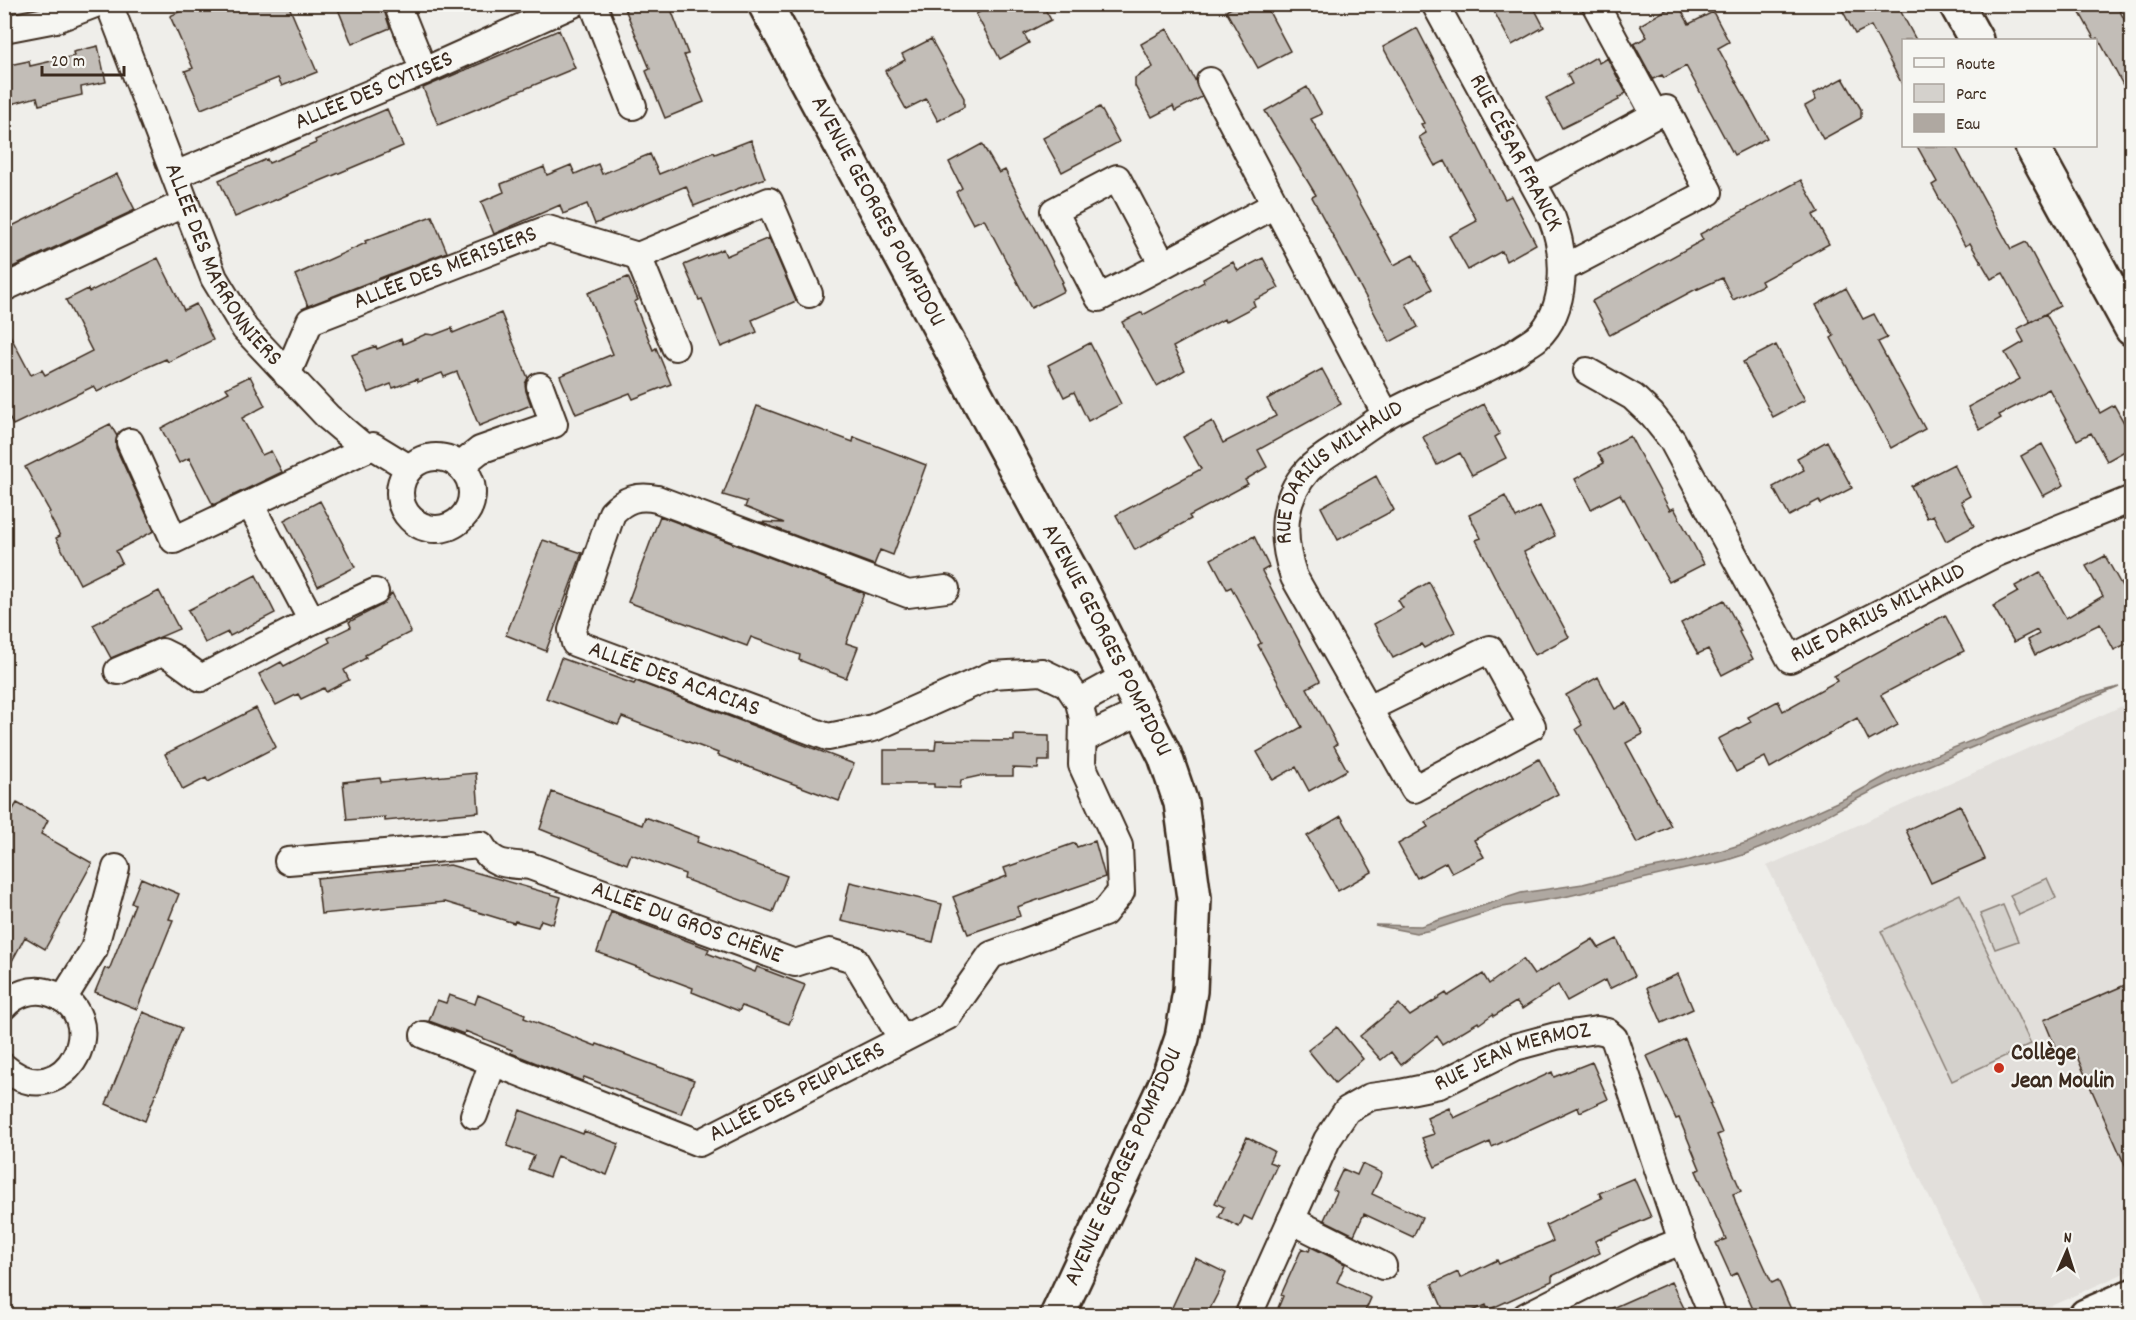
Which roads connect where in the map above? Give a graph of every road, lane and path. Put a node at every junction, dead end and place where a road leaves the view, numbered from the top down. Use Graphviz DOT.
graph roads {
  1 [pos="96,4"];
  2 [pos="110,4"];
  3 [pos="397,4"];
  4 [pos="573,4"];
  5 [pos="593,4"];
  6 [pos="765,4"];
  7 [pos="1435,4"];
  8 [pos="1595,4"];
  9 [pos="1956,4"];
  10 [pos="4,29"];
  11 [pos="1975,39"];
  12 [pos="424,71"];
  13 [pos="1210,81"];
  14 [pos="633,106"];
  15 [pos="1655,115"];
  16 [pos="2033,147"];
  17 [pos="175,175"];
  18 [pos="1533,181"];
  19 [pos="185,203"];
  20 [pos="1275,204"];
  21 [pos="638,256"];
  22 [pos="1163,265"];
  23 [pos="1562,269"];
  24 [pos="4,288"];
  25 [pos="809,294"];
  26 [pos="2132,328"];
  27 [pos="675,347"];
  28 [pos="1504,359"];
  29 [pos="1587,370"];
  30 [pos="287,375"];
  31 [pos="540,386"];
  32 [pos="1386,415"];
  33 [pos="130,442"];
  34 [pos="366,449"];
  35 [pos="460,466"];
  36 [pos="409,468"];
  37 [pos="2132,499"];
  38 [pos="250,504"];
  39 [pos="946,588"];
  40 [pos="375,592"];
  41 [pos="312,621"];
  42 [pos="118,671"];
  43 [pos="1126,676"];
  44 [pos="1079,702"];
  45 [pos="1368,708"];
  46 [pos="1144,712"];
  47 [pos="1083,740"];
  48 [pos="288,861"];
  49 [pos="116,868"];
  50 [pos="63,999"];
  51 [pos="4,1005"];
  52 [pos="424,1035"];
  53 [pos="902,1039"];
  54 [pos="493,1062"];
  55 [pos="4,1066"];
  56 [pos="474,1115"];
  57 [pos="1291,1220"];
  58 [pos="1682,1241"];
  59 [pos="1383,1266"];
  60 [pos="2132,1296"];
  61 [pos="1531,1314"];
  62 [pos="1057,1316"];
  63 [pos="1248,1316"];
  64 [pos="1713,1316"];
  65 [pos="2086,1316"];
  1 -- 10 [label="street"];
  2 -- 17 [label="street, ALLÉE DES MARRONNIERS"];
  3 -- 12 [label="street"];
  4 -- 12 [label="street, ALLÉE DES CYTISES"];
  5 -- 14 [label="street"];
  6 -- 43 [label="street, AVENUE GEORGES POMPIDOU"];
  7 -- 18 [label="street, RUE CÉSAR FRANCK"];
  8 -- 15 [label="street"];
  9 -- 11 [label="street"];
  12 -- 17 [label="street, ALLÉE DES CYTISES"];
  13 -- 20 [label="street"];
  15 -- 18 [label="street"];
  15 -- 23 [label="street"];
  16 -- 26 [label="street"];
  17 -- 19 [label="street, ALLÉE DES MARRONNIERS"];
  18 -- 23 [label="street, RUE CÉSAR FRANCK"];
  19 -- 24 [label="street"];
  19 -- 30 [label="street, ALLÉE DES MARRONNIERS"];
  20 -- 22 [label="street"];
  20 -- 32 [label="street"];
  21 -- 25 [label="street"];
  21 -- 27 [label="street"];
  21 -- 30 [label="street, ALLÉE DES MERISIERS"];
  22 -- 22 [label="street"];
  23 -- 28 [label="street, RUE CÉSAR FRANCK"];
  28 -- 32 [label="street, RUE DARIUS MILHAUD"];
  29 -- 37 [label="street, RUE DARIUS MILHAUD"];
  30 -- 34 [label="street, ALLÉE DES MARRONNIERS"];
  31 -- 35 [label="street"];
  32 -- 45 [label="street, RUE DARIUS MILHAUD"];
  33 -- 38 [label="street"];
  34 -- 36 [label="street, ALLÉE DES MARRONNIERS"];
  34 -- 38 [label="street"];
  35 -- 36 [label="street"];
  35 -- 36 [label="street"];
  38 -- 41 [label="street"];
  39 -- 44 [label="street, ALLÉE DES ACACIAS"];
  40 -- 41 [label="street"];
  41 -- 42 [label="street"];
  43 -- 44 [label="street"];
  43 -- 46 [label="street, AVENUE GEORGES POMPIDOU"];
  44 -- 47 [label="street"];
  45 -- 45 [label="street, RUE DARIUS MILHAUD"];
  46 -- 47 [label="street"];
  46 -- 62 [label="street, AVENUE GEORGES POMPIDOU"];
  47 -- 53 [label="street"];
  48 -- 53 [label="street, ALLÉE DU GROS CHÊNE"];
  49 -- 50 [label="street"];
  50 -- 51 [label="street"];
  50 -- 55 [label="street"];
  52 -- 54 [label="street, ALLÉE DES PEUPLIERS"];
  53 -- 54 [label="street, ALLÉE DES PEUPLIERS"];
  54 -- 56 [label="street"];
  57 -- 58 [label="street, RUE JEAN MERMOZ"];
  57 -- 59 [label="street"];
  57 -- 63 [label="street, RUE JEAN MERMOZ"];
  58 -- 61 [label="street"];
  58 -- 64 [label="street, RUE JEAN MERMOZ"];
  60 -- 65 [label="street"];
}
